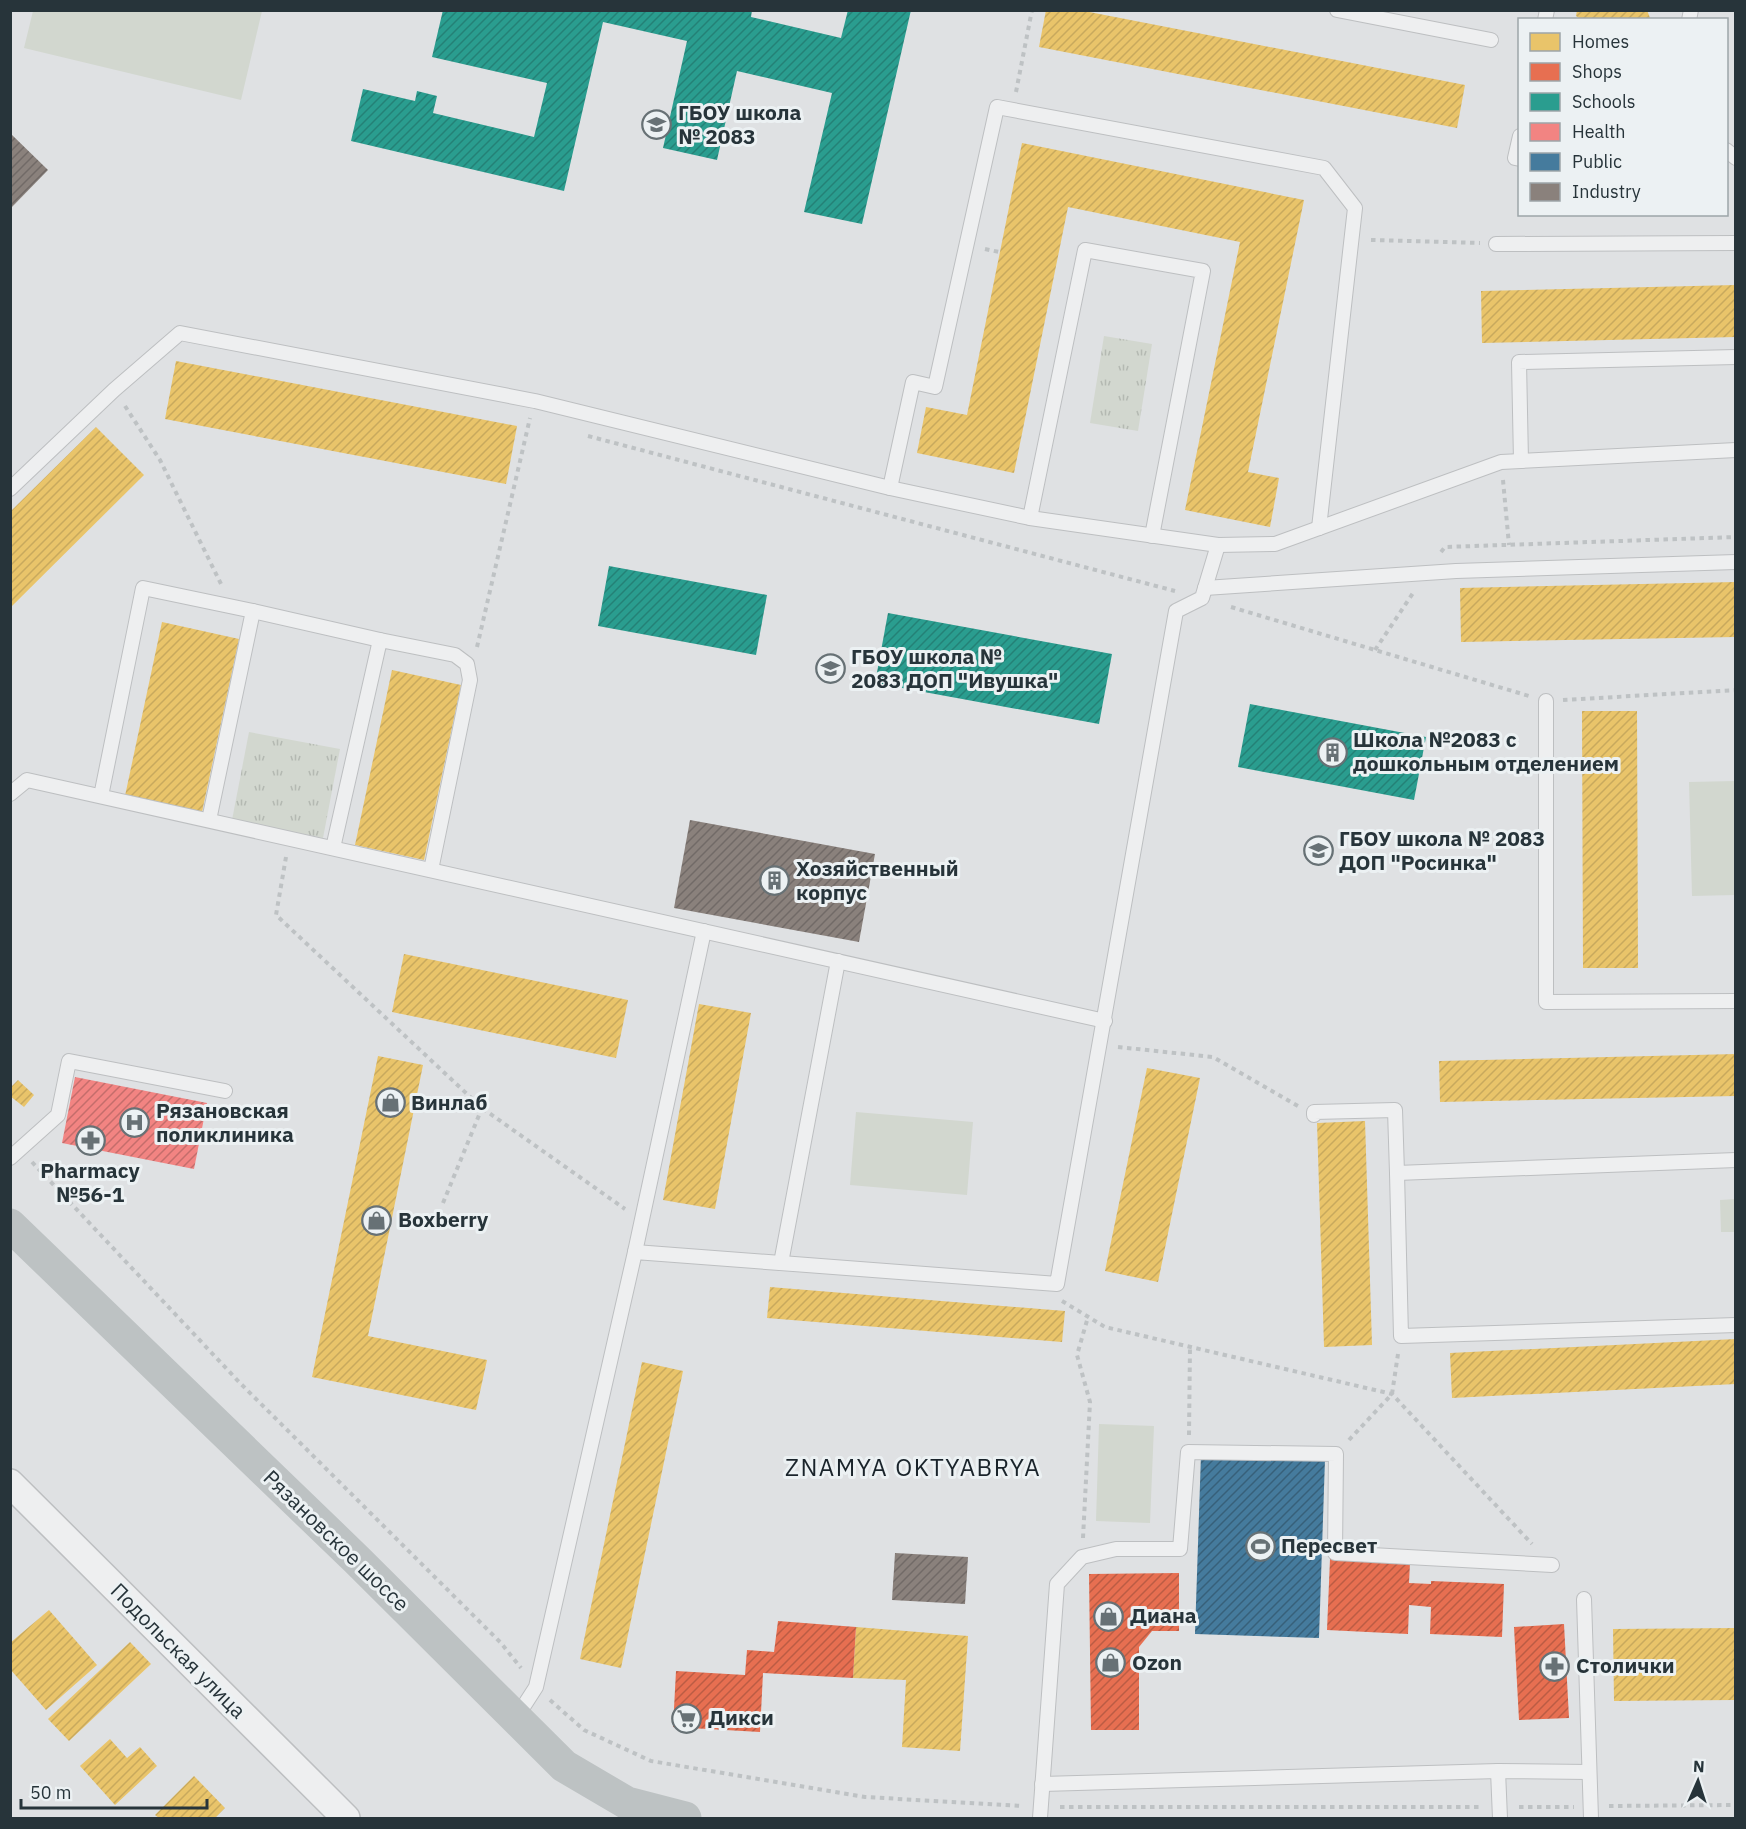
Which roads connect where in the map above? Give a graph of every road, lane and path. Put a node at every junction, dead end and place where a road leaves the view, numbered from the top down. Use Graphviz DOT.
graph roads {
  1 [pos="1032,10"];
  2 [pos="1337,10"];
  3 [pos="1491,40"];
  4 [pos="1013,110"];
  5 [pos="1518,145"];
  6 [pos="1518,159"];
  7 [pos="1352,239"];
  8 [pos="1736,243"];
  9 [pos="1496,244"];
  10 [pos="1736,357"];
  11 [pos="114,390"];
  12 [pos="535,401"];
  13 [pos="529,421"];
  14 [pos="540,424"];
  15 [pos="586,436"];
  16 [pos="1736,450"];
  17 [pos="1521,460"];
  18 [pos="1501,462"];
  19 [pos="890,488"];
  20 [pos="10,489"];
  21 [pos="1030,519"];
  22 [pos="1319,528"];
  23 [pos="1152,536"];
  24 [pos="1218,545"];
  25 [pos="1509,545"];
  26 [pos="1736,562"];
  27 [pos="1204,593"];
  28 [pos="232,607"];
  29 [pos="253,611"];
  30 [pos="380,640"];
  31 [pos="470,680"];
  32 [pos="1736,690"];
  33 [pos="1546,701"];
  34 [pos="10,794"];
  35 [pos="101,796"];
  36 [pos="209,820"];
  37 [pos="289,838"];
  38 [pos="333,848"];
  39 [pos="431,870"];
  40 [pos="704,931"];
  41 [pos="838,961"];
  42 [pos="1736,1001"];
  43 [pos="1105,1021"];
  44 [pos="1100,1045"];
  45 [pos="225,1091"];
  46 [pos="482,1108"];
  47 [pos="1314,1115"];
  48 [pos="15,1154"];
  49 [pos="1736,1160"];
  50 [pos="1397,1173"];
  51 [pos="443,1203"];
  52 [pos="641,1220"];
  53 [pos="10,1225"];
  54 [pos="635,1252"];
  55 [pos="781,1263"];
  56 [pos="1057,1284"];
  57 [pos="1088,1317"];
  58 [pos="1736,1325"];
  59 [pos="1401,1336"];
  60 [pos="1191,1346"];
  61 [pos="1392,1394"];
  62 [pos="1188,1452"];
  63 [pos="1336,1454"];
  64 [pos="10,1484"];
  65 [pos="1082,1557"];
  66 [pos="1552,1565"];
  67 [pos="1584,1599"];
  68 [pos="536,1687"];
  69 [pos="516,1718"];
  70 [pos="1498,1771"];
  71 [pos="1589,1772"];
  72 [pos="1042,1784"];
  73 [pos="1736,1805"];
  74 [pos="1040,1813"];
  75 [pos="1499,1813"];
  76 [pos="1591,1813"];
  77 [pos="346,1818"];
  78 [pos="685,1818"];
  1 -- 4 [label="path"];
  2 -- 3 [label="lane"];
  4 -- 7 [label="lane"];
  4 -- 19 [label="lane"];
  5 -- 6 [label="lane"];
  7 -- 9 [label="path"];
  7 -- 22 [label="lane"];
  8 -- 9 [label="lane"];
  10 -- 17 [label="lane"];
  11 -- 12 [label="lane"];
  11 -- 20 [label="lane"];
  11 -- 28 [label="path"];
  12 -- 13 [label="path"];
  12 -- 19 [label="lane"];
  13 -- 14 [label="path"];
  13 -- 31 [label="path"];
  15 -- 27 [label="path"];
  16 -- 17 [label="lane"];
  17 -- 18 [label="lane"];
  18 -- 22 [label="lane"];
  18 -- 25 [label="path"];
  19 -- 21 [label="lane"];
  21 -- 23 [label="lane"];
  21 -- 23 [label="lane"];
  22 -- 24 [label="lane"];
  23 -- 24 [label="lane"];
  24 -- 27 [label="lane"];
  26 -- 27 [label="lane"];
  27 -- 33 [label="path"];
  27 -- 43 [label="lane"];
  28 -- 29 [label="lane"];
  28 -- 35 [label="lane"];
  29 -- 30 [label="lane"];
  29 -- 36 [label="lane"];
  30 -- 31 [label="lane"];
  30 -- 38 [label="lane"];
  31 -- 39 [label="lane"];
  32 -- 33 [label="path"];
  33 -- 42 [label="lane"];
  34 -- 35 [label="lane"];
  35 -- 36 [label="lane"];
  36 -- 37 [label="lane"];
  37 -- 38 [label="lane"];
  37 -- 46 [label="path"];
  38 -- 39 [label="lane"];
  39 -- 40 [label="lane"];
  40 -- 41 [label="lane"];
  40 -- 52 [label="lane"];
  41 -- 43 [label="lane"];
  41 -- 55 [label="lane"];
  43 -- 44 [label="lane"];
  44 -- 47 [label="path"];
  44 -- 56 [label="lane"];
  45 -- 48 [label="lane"];
  46 -- 51 [label="path"];
  46 -- 52 [label="path"];
  47 -- 50 [label="lane"];
  48 -- 68 [label="path"];
  49 -- 50 [label="lane"];
  50 -- 59 [label="lane"];
  52 -- 54 [label="lane"];
  53 -- 69 [label="main road, Рязановское шоссе"];
  54 -- 55 [label="lane"];
  54 -- 68 [label="lane"];
  55 -- 56 [label="lane"];
  56 -- 57 [label="path"];
  57 -- 60 [label="path"];
  57 -- 65 [label="path"];
  58 -- 59 [label="lane"];
  59 -- 61 [label="path"];
  60 -- 61 [label="path"];
  60 -- 62 [label="path"];
  61 -- 63 [label="path"];
  61 -- 66 [label="path"];
  62 -- 63 [label="lane"];
  62 -- 65 [label="lane"];
  63 -- 66 [label="lane"];
  64 -- 77 [label="street, Подольская улица"];
  65 -- 72 [label="lane"];
  67 -- 71 [label="lane"];
  68 -- 69 [label="lane"];
  68 -- 74 [label="path"];
  69 -- 78 [label="main road, Рязановское шоссе"];
  70 -- 71 [label="lane"];
  70 -- 72 [label="lane"];
  70 -- 75 [label="lane"];
  71 -- 76 [label="lane"];
  72 -- 74 [label="lane"];
  73 -- 76 [label="path"];
  74 -- 75 [label="path"];
  75 -- 76 [label="path"];
}
